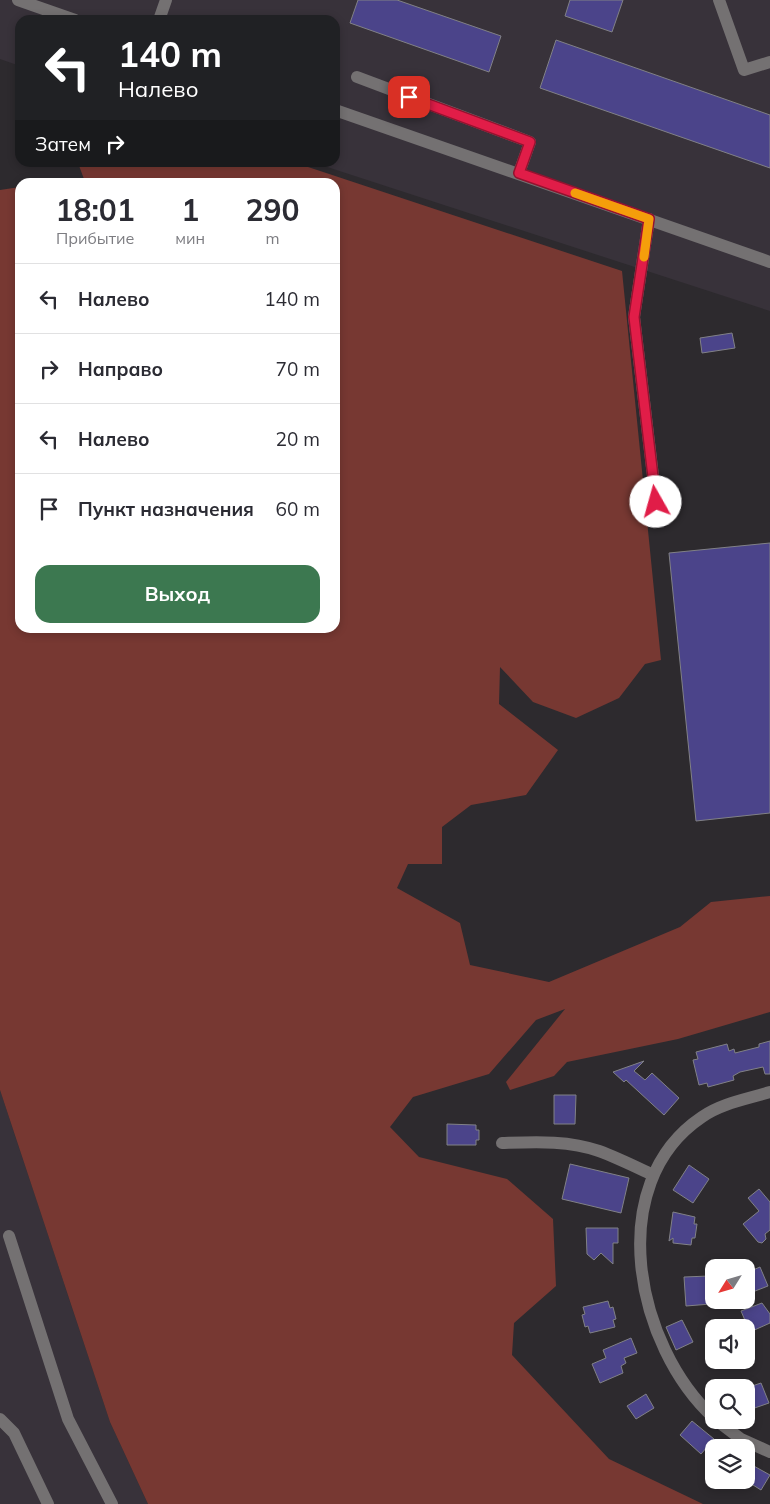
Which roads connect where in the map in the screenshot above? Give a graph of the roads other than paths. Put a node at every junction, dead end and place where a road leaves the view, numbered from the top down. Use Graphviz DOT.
graph roads {
  1 [pos="18,0"];
  2 [pos="166,0"];
  3 [pos="719,0"];
  4 [pos="61,15"];
  5 [pos="160,15"];
  6 [pos="770,62"];
  7 [pos="357,77"];
  8 [pos="340,112"];
  9 [pos="519,173"];
  10 [pos="649,219"];
  11 [pos="770,262"];
  12 [pos="656,502"];
  13 [pos="770,1092"];
  14 [pos="502,1143"];
  15 [pos="654,1175"];
  16 [pos="9,1236"];
  17 [pos="705,1409"];
  18 [pos="0,1419"];
  19 [pos="728,1429"];
  20 [pos="770,1452"];
  21 [pos="44,1502"];
  22 [pos="112,1504"];
  1 -- 4 [label="street"];
  2 -- 5 [label="street"];
  3 -- 6 [label="street"];
  7 -- 9 [label="street"];
  8 -- 9 [label="street"];
  9 -- 10 [label="street"];
  10 -- 11 [label="street"];
  10 -- 12 [label="street"];
  13 -- 15 [label="street"];
  14 -- 15 [label="street"];
  15 -- 17 [label="street"];
  16 -- 22 [label="street"];
  18 -- 21 [label="street"];
  19 -- 20 [label="street"];
}
